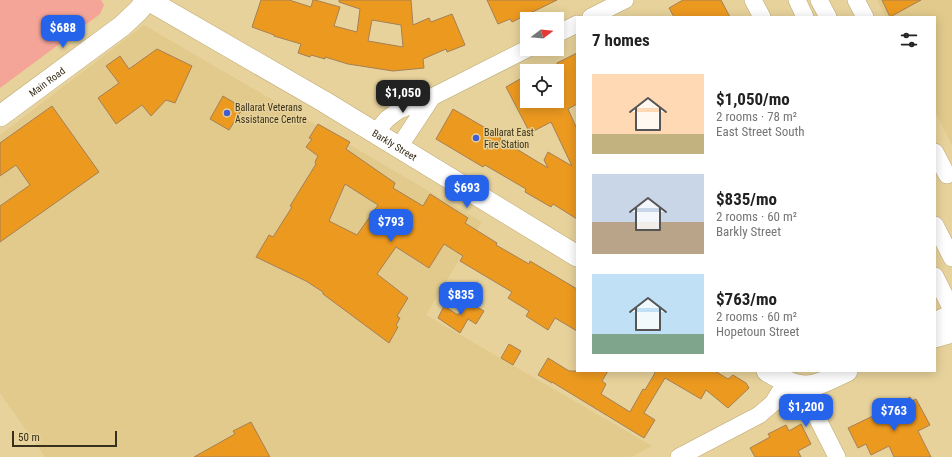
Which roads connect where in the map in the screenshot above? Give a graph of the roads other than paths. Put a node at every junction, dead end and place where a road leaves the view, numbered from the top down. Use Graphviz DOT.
graph roads {
  1 [pos="147,0"];
  2 [pos="625,0"];
  3 [pos="753,0"];
  4 [pos="796,0"];
  5 [pos="819,0"];
  6 [pos="856,0"];
  7 [pos="593,16"];
  8 [pos="761,16"];
  9 [pos="804,16"];
  10 [pos="827,16"];
  11 [pos="864,16"];
  12 [pos="576,24"];
  13 [pos="564,30"];
  14 [pos="520,53"];
  15 [pos="432,97"];
  16 [pos="0,116"];
  17 [pos="375,133"];
  18 [pos="399,147"];
  19 [pos="936,154"];
  20 [pos="947,175"];
  21 [pos="936,226"];
  22 [pos="576,255"];
  23 [pos="952,258"];
  24 [pos="936,278"];
  25 [pos="952,310"];
  26 [pos="952,315"];
  27 [pos="936,323"];
  28 [pos="952,332"];
  29 [pos="936,337"];
  30 [pos="769,372"];
  31 [pos="845,372"];
  32 [pos="793,384"];
  33 [pos="679,457"];
  34 [pos="837,457"];
  1 -- 16 [label="main road, Main Road"];
  1 -- 17 [label="main road, Barkly Street"];
  2 -- 7 [label="street"];
  3 -- 8 [label="street"];
  4 -- 9 [label="street"];
  5 -- 10 [label="street"];
  6 -- 11 [label="street"];
  12 -- 13 [label="street"];
  14 -- 15 [label="street"];
  15 -- 17 [label="street"];
  15 -- 18 [label="street"];
  17 -- 18 [label="main road, Barkly Street"];
  18 -- 22 [label="main road, Barkly Street"];
  19 -- 20 [label="street"];
  21 -- 23 [label="street"];
  24 -- 25 [label="street"];
  26 -- 27 [label="main road"];
  28 -- 29 [label="main road"];
  30 -- 32 [label="main road"];
  31 -- 32 [label="main road"];
  32 -- 33 [label="street"];
  32 -- 34 [label="street"];
}
